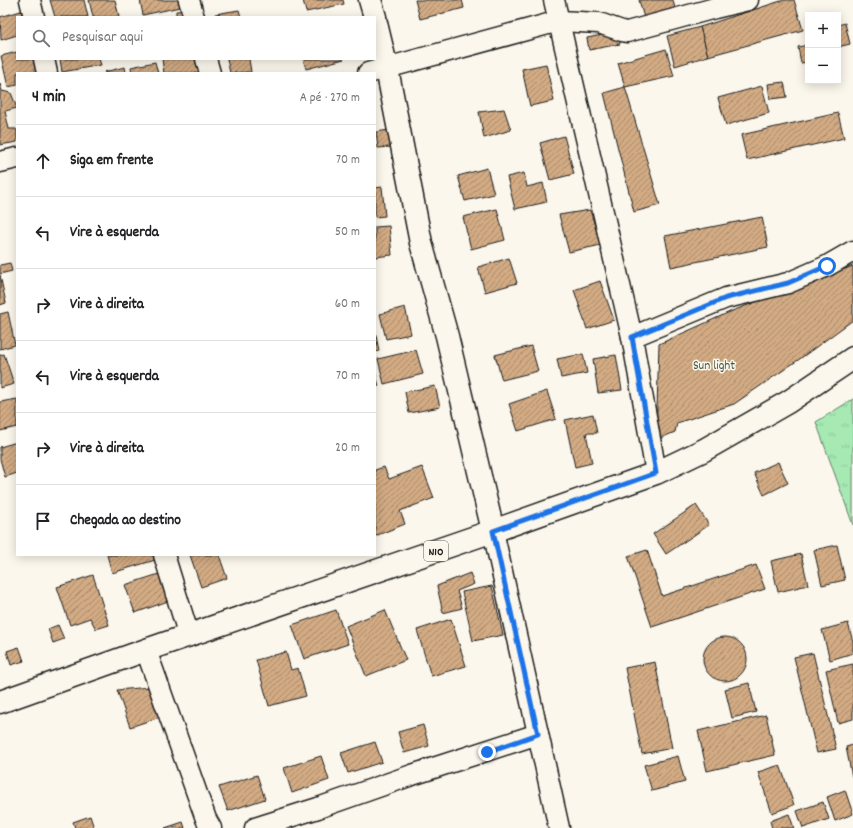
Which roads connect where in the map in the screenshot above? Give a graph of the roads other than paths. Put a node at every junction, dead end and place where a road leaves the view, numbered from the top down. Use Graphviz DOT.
graph roads {
  1 [pos="30,0"];
  2 [pos="189,0"];
  3 [pos="370,0"];
  4 [pos="554,0"];
  5 [pos="748,0"];
  6 [pos="34,16"];
  7 [pos="194,16"];
  8 [pos="374,16"];
  9 [pos="558,21"];
  10 [pos="376,44"];
  11 [pos="44,60"];
  12 [pos="206,60"];
  13 [pos="377,71"];
  14 [pos="47,72"];
  15 [pos="210,72"];
  16 [pos="16,158"];
  17 [pos="0,162"];
  18 [pos="853,251"];
  19 [pos="632,337"];
  20 [pos="853,358"];
  21 [pos="656,473"];
  22 [pos="493,531"];
  23 [pos="164,556"];
  24 [pos="189,636"];
  25 [pos="146,650"];
  26 [pos="0,702"];
  27 [pos="538,734"];
  28 [pos="211,828"];
  29 [pos="255,828"];
  30 [pos="558,828"];
  1 -- 6 [label="street"];
  2 -- 7 [label="street"];
  3 -- 8 [label="main road"];
  4 -- 9 [label="street"];
  5 -- 9 [label="street"];
  9 -- 13 [label="street"];
  9 -- 19 [label="street"];
  10 -- 13 [label="main road"];
  11 -- 14 [label="street"];
  12 -- 15 [label="street"];
  13 -- 22 [label="main road"];
  16 -- 17 [label="street"];
  18 -- 19 [label="street"];
  19 -- 21 [label="street"];
  20 -- 21 [label="main road, N10"];
  21 -- 22 [label="main road, N10"];
  22 -- 24 [label="main road, N10"];
  22 -- 27 [label="street"];
  23 -- 24 [label="street"];
  24 -- 25 [label="main road, N10"];
  25 -- 26 [label="main road, N10"];
  25 -- 28 [label="street"];
  27 -- 29 [label="street"];
  27 -- 30 [label="street"];
}
